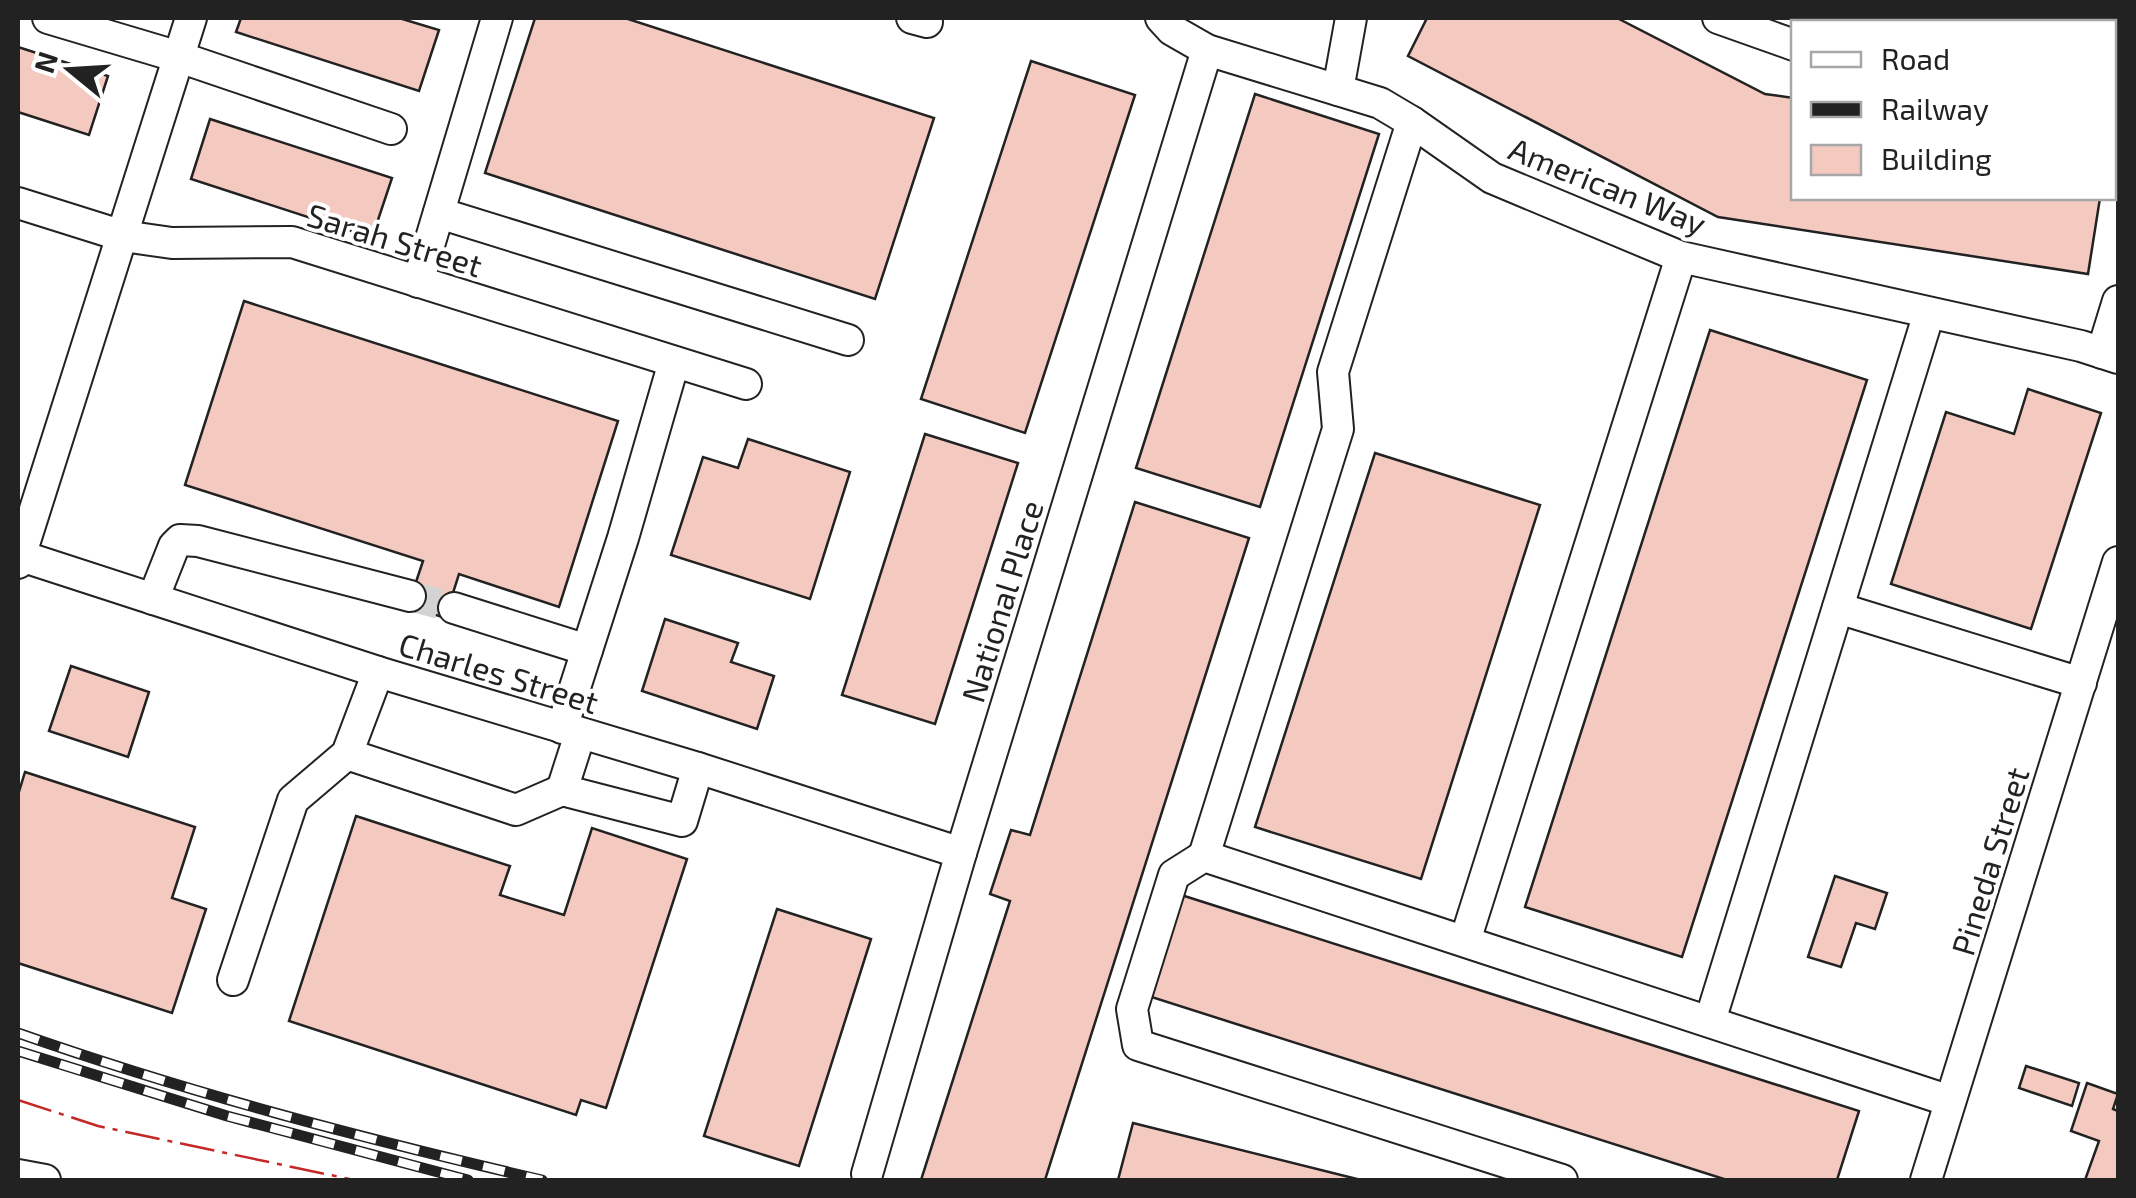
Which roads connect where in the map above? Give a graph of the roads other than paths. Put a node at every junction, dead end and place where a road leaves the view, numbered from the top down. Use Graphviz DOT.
graph roads {
  1 [pos="48,18"];
  2 [pos="191,18"];
  3 [pos="497,18"];
  4 [pos="1161,18"];
  5 [pos="1351,18"];
  6 [pos="1718,18"];
  7 [pos="1791,45"];
  8 [pos="1207,50"];
  9 [pos="179,57"];
  10 [pos="1338,90"];
  11 [pos="1412,122"];
  12 [pos="391,129"];
  13 [pos="18,205"];
  14 [pos="439,213"];
  15 [pos="123,236"];
  16 [pos="1681,257"];
  17 [pos="418,282"];
  18 [pos="2118,301"];
  19 [pos="1929,313"];
  20 [pos="848,340"];
  21 [pos="2110,356"];
  22 [pos="674,362"];
  23 [pos="746,384"];
  24 [pos="18,558"];
  25 [pos="2118,562"];
  26 [pos="410,596"];
  27 [pos="153,599"];
  28 [pos="454,608"];
  29 [pos="1838,608"];
  30 [pos="587,650"];
  31 [pos="378,672"];
  32 [pos="2082,683"];
  33 [pos="571,732"];
  34 [pos="347,754"];
  35 [pos="698,768"];
  36 [pos="562,790"];
  37 [pos="961,853"];
  38 [pos="1204,856"];
  39 [pos="1465,941"];
  40 [pos="233,980"];
  41 [pos="1710,1021"];
  42 [pos="1950,1101"];
  43 [pos="868,1174"];
  44 [pos="18,1175"];
  45 [pos="46,1180"];
  46 [pos="1562,1180"];
  47 [pos="1926,1180"];
  1 -- 9 [label="street"];
  2 -- 9 [label="street"];
  3 -- 14 [label="street"];
  4 -- 8 [label="street, American Way"];
  5 -- 10 [label="street"];
  6 -- 7 [label="street"];
  8 -- 10 [label="street, American Way"];
  8 -- 37 [label="street, National Place"];
  9 -- 12 [label="street"];
  9 -- 15 [label="street"];
  10 -- 11 [label="street, American Way"];
  11 -- 16 [label="street, American Way"];
  11 -- 38 [label="street"];
  13 -- 15 [label="street, Sarah Street"];
  14 -- 17 [label="street"];
  14 -- 20 [label="street"];
  15 -- 17 [label="street, Sarah Street"];
  15 -- 24 [label="street"];
  16 -- 19 [label="street, American Way"];
  16 -- 39 [label="street"];
  17 -- 22 [label="street, Sarah Street"];
  18 -- 21 [label="street"];
  19 -- 21 [label="street, American Way"];
  19 -- 29 [label="street"];
  22 -- 23 [label="street, Sarah Street"];
  22 -- 30 [label="street"];
  24 -- 27 [label="street, Charles Street"];
  25 -- 32 [label="street, Pineda Street"];
  26 -- 27 [label="street"];
  27 -- 31 [label="street, Charles Street"];
  28 -- 30 [label="street"];
  29 -- 32 [label="street"];
  29 -- 41 [label="street"];
  30 -- 33 [label="street"];
  31 -- 33 [label="street, Charles Street"];
  31 -- 34 [label="street"];
  32 -- 42 [label="street, Pineda Street"];
  33 -- 35 [label="street, Charles Street"];
  33 -- 36 [label="street"];
  34 -- 36 [label="street"];
  34 -- 40 [label="street"];
  35 -- 36 [label="street"];
  35 -- 37 [label="street, Charles Street"];
  37 -- 43 [label="street, National Place"];
  38 -- 39 [label="street"];
  38 -- 46 [label="street"];
  39 -- 41 [label="street"];
  41 -- 42 [label="street"];
  42 -- 47 [label="street, Pineda Street"];
  44 -- 45 [label="street"];
}
